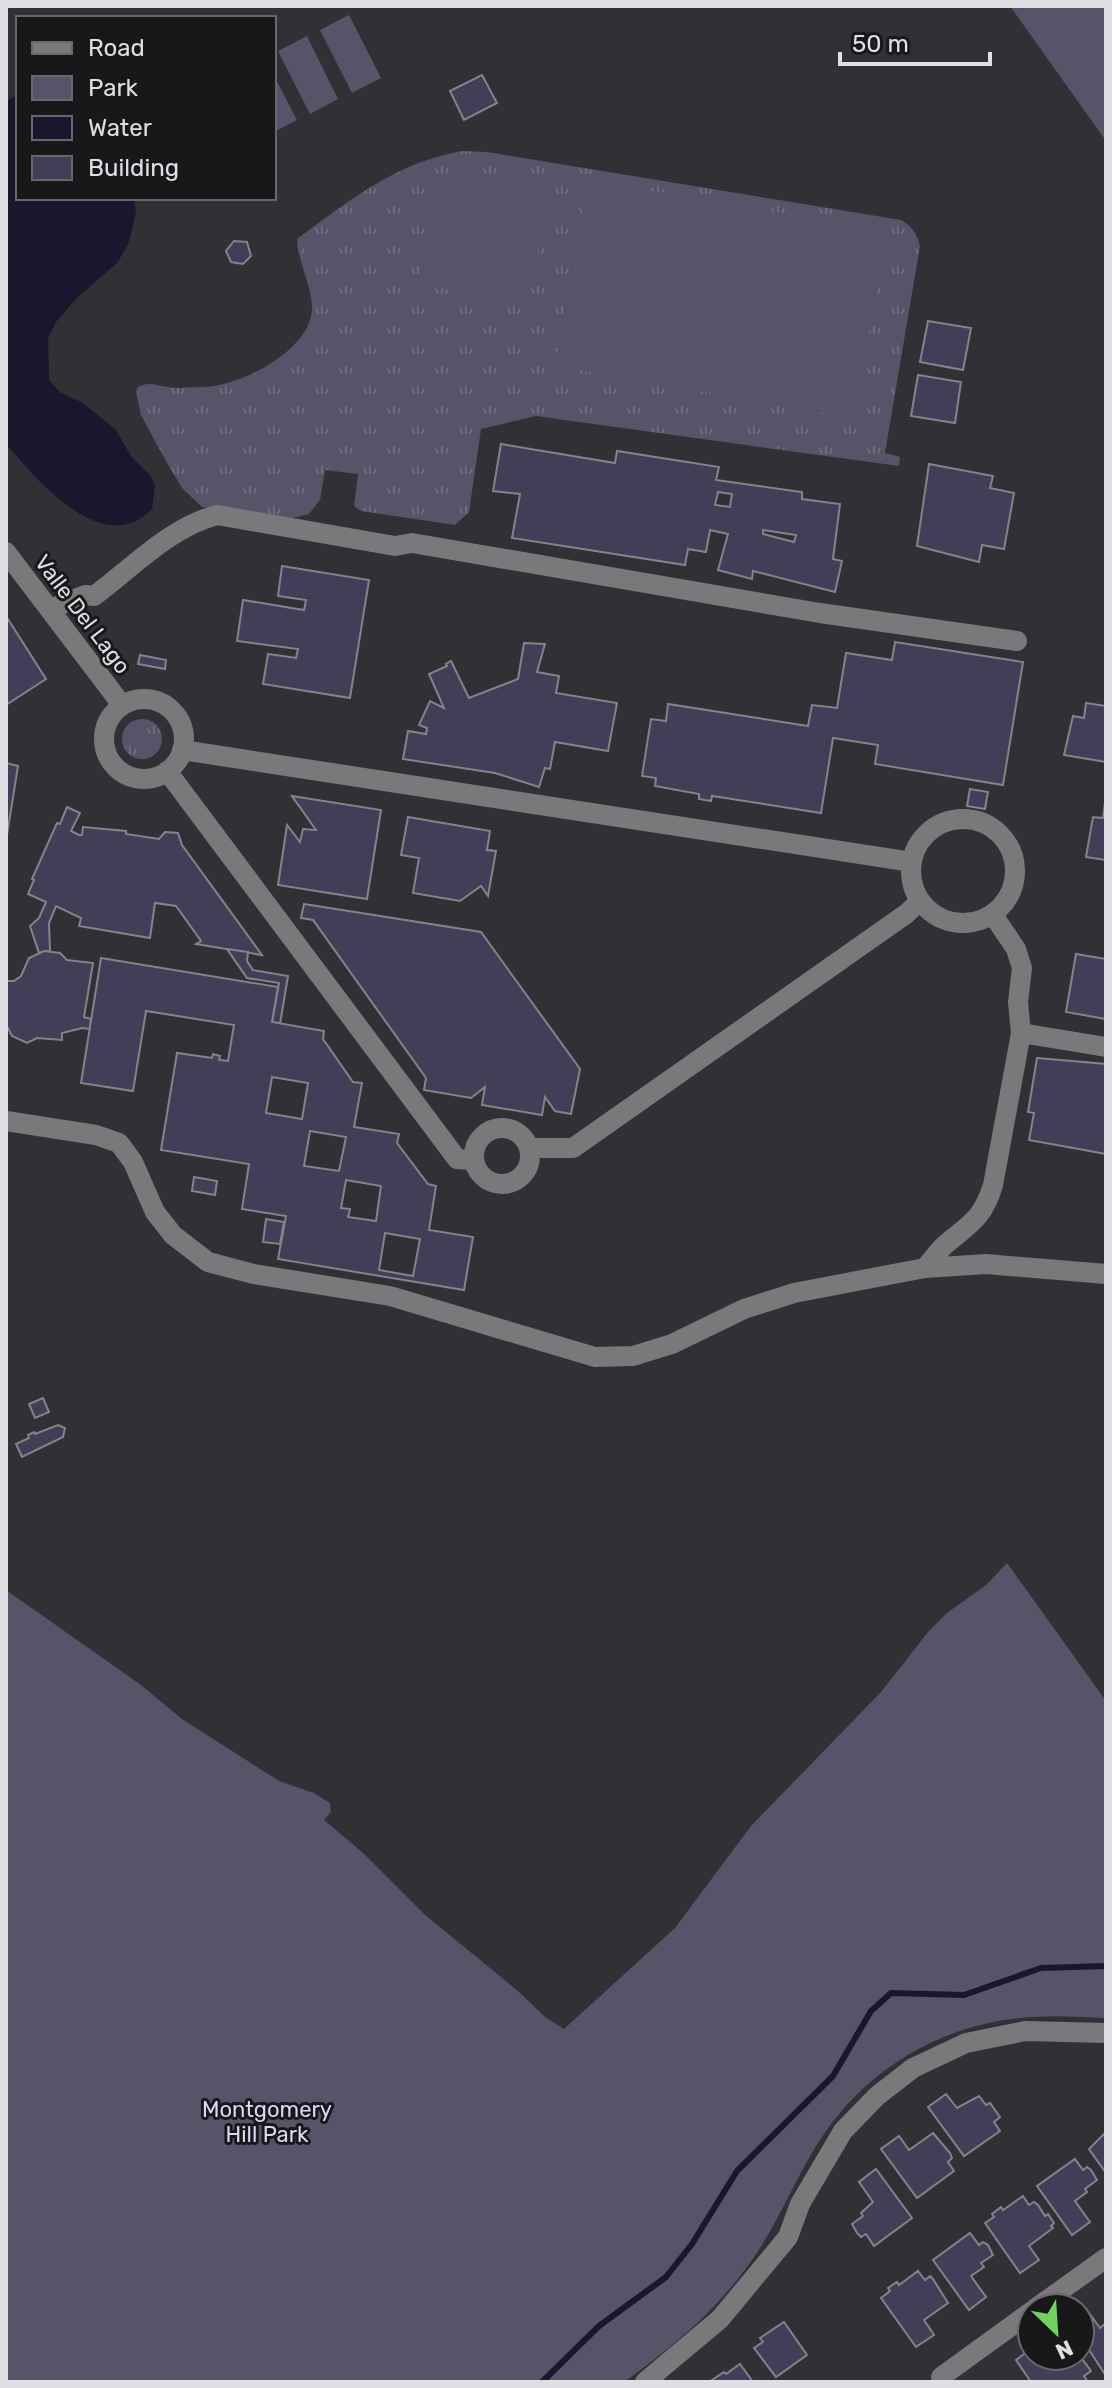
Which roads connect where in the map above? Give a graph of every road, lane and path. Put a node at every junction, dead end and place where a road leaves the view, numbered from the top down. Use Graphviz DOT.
graph roads {
  1 [pos="6,552"];
  2 [pos="50,609"];
  3 [pos="1017,641"];
  4 [pos="122,705"];
  5 [pos="182,750"];
  6 [pos="167,771"];
  7 [pos="912,862"];
  8 [pos="920,901"];
  9 [pos="993,915"];
  10 [pos="1021,1033"];
  11 [pos="1106,1047"];
  12 [pos="6,1121"];
  13 [pos="530,1148"];
  14 [pos="474,1160"];
  15 [pos="925,1268"];
  16 [pos="1106,1274"];
  17 [pos="1106,2033"];
  18 [pos="1106,2258"];
  19 [pos="1059,2292"];
  20 [pos="1016,2323"];
  21 [pos="941,2377"];
  22 [pos="645,2382"];
  1 -- 2 [label="street, Valle Del Lago"];
  2 -- 3 [label="street"];
  2 -- 4 [label="street, Valle Del Lago"];
  4 -- 5 [label="street"];
  4 -- 6 [label="street"];
  5 -- 6 [label="street"];
  5 -- 7 [label="street"];
  6 -- 14 [label="street"];
  7 -- 8 [label="street"];
  7 -- 9 [label="street"];
  8 -- 9 [label="street"];
  8 -- 13 [label="street"];
  9 -- 10 [label="street"];
  10 -- 11 [label="street"];
  10 -- 15 [label="street"];
  12 -- 15 [label="street"];
  13 -- 14 [label="street"];
  13 -- 14 [label="street"];
  15 -- 16 [label="street"];
  17 -- 22 [label="street"];
  18 -- 19 [label="street"];
  20 -- 21 [label="street"];
}
